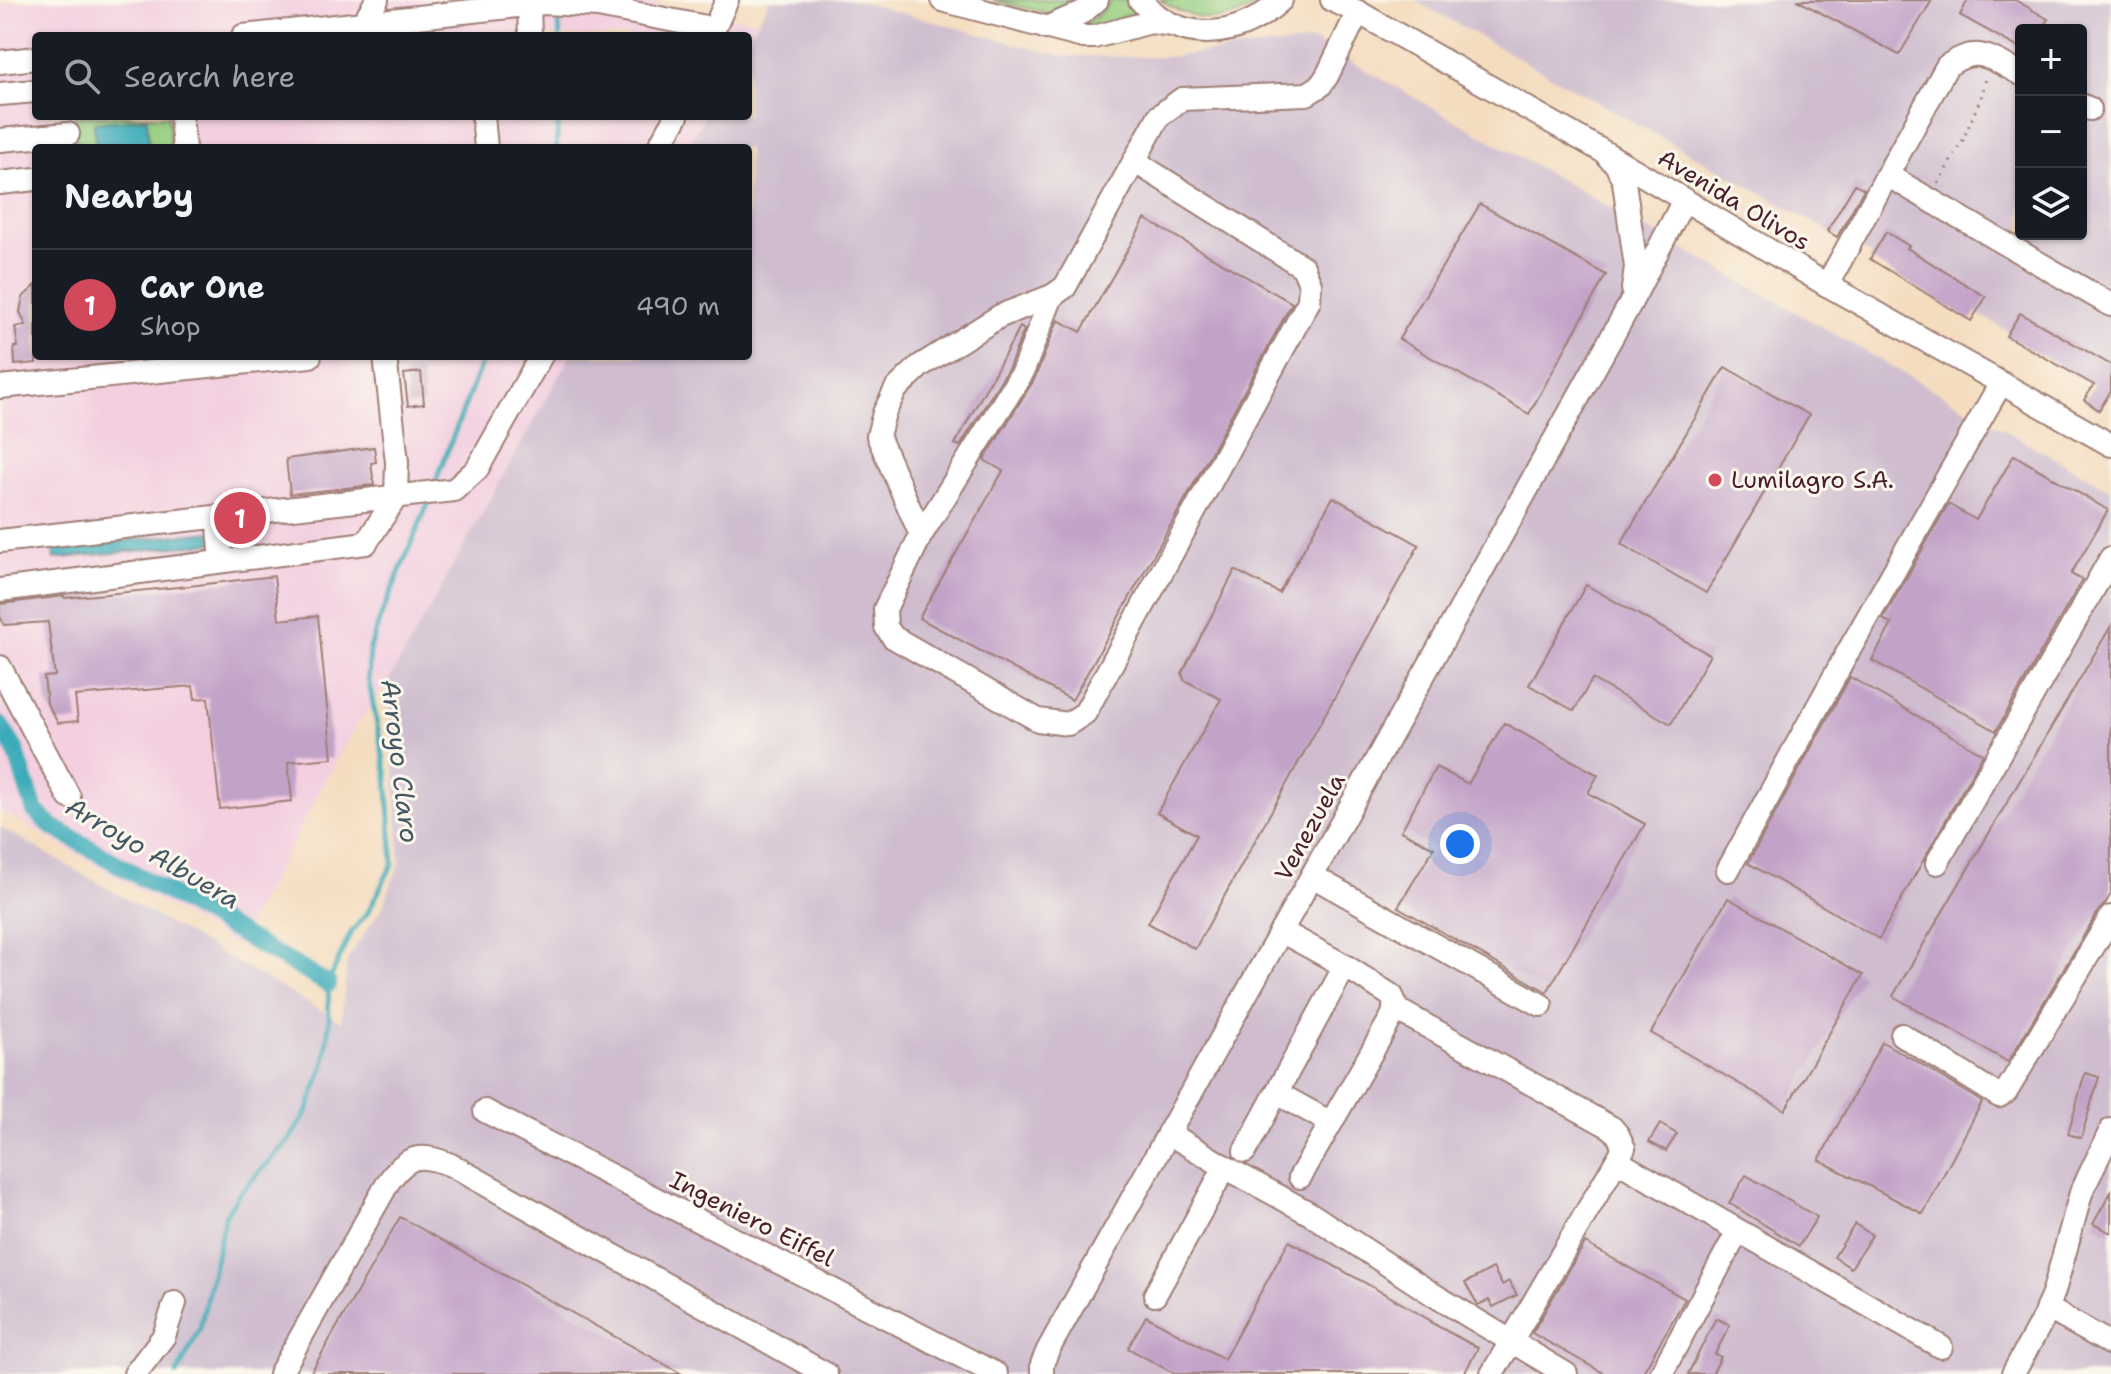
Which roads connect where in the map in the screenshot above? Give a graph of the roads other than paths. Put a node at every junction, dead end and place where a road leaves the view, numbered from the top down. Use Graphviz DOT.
graph roads {
  1 [pos="377,0"];
  2 [pos="727,0"];
  3 [pos="942,0"];
  4 [pos="1097,0"];
  5 [pos="1140,0"];
  6 [pos="1281,0"];
  7 [pos="1332,0"];
  8 [pos="594,3"];
  9 [pos="537,4"];
  10 [pos="451,6"];
  11 [pos="1358,12"];
  12 [pos="363,23"];
  13 [pos="1173,25"];
  14 [pos="1046,28"];
  15 [pos="280,32"];
  16 [pos="531,32"];
  17 [pos="712,32"];
  18 [pos="714,32"];
  19 [pos="32,58"];
  20 [pos="0,62"];
  21 [pos="2015,71"];
  22 [pos="32,91"];
  23 [pos="0,94"];
  24 [pos="181,120"];
  25 [pos="483,120"];
  26 [pos="675,120"];
  27 [pos="68,133"];
  28 [pos="0,140"];
  29 [pos="184,144"];
  30 [pos="486,144"];
  31 [pos="660,144"];
  32 [pos="1604,152"];
  33 [pos="1134,161"];
  34 [pos="1887,175"];
  35 [pos="32,179"];
  36 [pos="0,183"];
  37 [pos="1684,200"];
  38 [pos="1827,285"];
  39 [pos="1052,296"];
  40 [pos="2111,305"];
  41 [pos="1629,306"];
  42 [pos="270,360"];
  43 [pos="385,360"];
  44 [pos="539,360"];
  45 [pos="2001,383"];
  46 [pos="0,387"];
  47 [pos="2111,445"];
  48 [pos="399,497"];
  49 [pos="218,517"];
  50 [pos="921,535"];
  51 [pos="0,541"];
  52 [pos="2111,558"];
  53 [pos="222,561"];
  54 [pos="0,590"];
  55 [pos="0,667"];
  56 [pos="69,797"];
  57 [pos="1937,863"];
  58 [pos="1728,870"];
  59 [pos="1312,876"];
  60 [pos="2111,917"];
  61 [pos="1281,931"];
  62 [pos="1345,966"];
  63 [pos="1541,1005"];
  64 [pos="1394,1008"];
  65 [pos="1902,1035"];
  66 [pos="1277,1093"];
  67 [pos="485,1111"];
  68 [pos="1331,1123"];
  69 [pos="2111,1130"];
  70 [pos="1168,1133"];
  71 [pos="1245,1151"];
  72 [pos="1617,1161"];
  73 [pos="1225,1167"];
  74 [pos="1300,1177"];
  75 [pos="1738,1231"];
  76 [pos="1155,1295"];
  77 [pos="175,1303"];
  78 [pos="2047,1308"];
  79 [pos="1511,1342"];
  80 [pos="2111,1344"];
  81 [pos="1941,1347"];
  82 [pos="135,1374"];
  83 [pos="280,1374"];
  84 [pos="826,1374"];
  85 [pos="996,1374"];
  86 [pos="1042,1374"];
  87 [pos="1492,1374"];
  88 [pos="1566,1374"];
  89 [pos="1661,1374"];
  90 [pos="2013,1374"];
  1 -- 12 [label="street"];
  2 -- 18 [label="street"];
  3 -- 14 [label="street"];
  4 -- 14 [label="street"];
  5 -- 13 [label="street"];
  6 -- 13 [label="street"];
  7 -- 11 [label="street, Avenida Olivos"];
  8 -- 9 [label="street"];
  8 -- 17 [label="street"];
  9 -- 10 [label="street"];
  9 -- 16 [label="street"];
  10 -- 12 [label="street"];
  11 -- 32 [label="street, Avenida Olivos"];
  11 -- 33 [label="street"];
  12 -- 15 [label="street"];
  13 -- 14 [label="street"];
  19 -- 20 [label="street"];
  21 -- 34 [label="street"];
  22 -- 23 [label="street"];
  24 -- 29 [label="street"];
  25 -- 30 [label="street"];
  26 -- 31 [label="street"];
  27 -- 28 [label="street"];
  32 -- 37 [label="street, Avenida Olivos"];
  32 -- 41 [label="street"];
  33 -- 39 [label="street"];
  33 -- 50 [label="street"];
  34 -- 38 [label="street"];
  34 -- 40 [label="street"];
  35 -- 36 [label="street"];
  37 -- 38 [label="street, Avenida Olivos"];
  37 -- 41 [label="street, Venezuela"];
  38 -- 45 [label="street, Avenida Olivos"];
  39 -- 50 [label="street"];
  39 -- 50 [label="street"];
  41 -- 59 [label="street, Venezuela"];
  42 -- 46 [label="street"];
  43 -- 48 [label="street"];
  44 -- 48 [label="street"];
  45 -- 47 [label="street, Avenida Olivos"];
  45 -- 58 [label="street"];
  48 -- 49 [label="street"];
  48 -- 53 [label="street"];
  49 -- 51 [label="street"];
  49 -- 53 [label="street"];
  52 -- 57 [label="street"];
  53 -- 54 [label="street"];
  55 -- 56 [label="street"];
  59 -- 61 [label="street, Venezuela"];
  59 -- 63 [label="street"];
  60 -- 65 [label="street"];
  61 -- 62 [label="street"];
  61 -- 70 [label="street, Venezuela"];
  62 -- 64 [label="street"];
  62 -- 66 [label="street"];
  64 -- 68 [label="street"];
  64 -- 72 [label="street"];
  66 -- 68 [label="street"];
  66 -- 71 [label="street"];
  67 -- 85 [label="street, Ingeniero Eiffel"];
  68 -- 74 [label="street"];
  69 -- 78 [label="street"];
  70 -- 73 [label="street"];
  70 -- 86 [label="street, Venezuela"];
  72 -- 75 [label="street"];
  72 -- 79 [label="street"];
  73 -- 76 [label="street"];
  73 -- 79 [label="street"];
  75 -- 81 [label="street"];
  75 -- 89 [label="street"];
  77 -- 82 [label="street"];
  78 -- 80 [label="street"];
  78 -- 90 [label="street"];
  79 -- 87 [label="street"];
  79 -- 88 [label="street"];
  83 -- 84 [label="street"];
}
